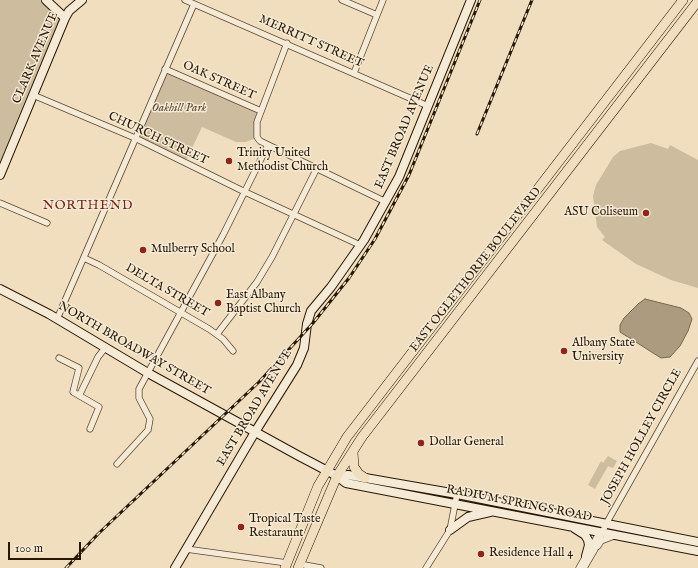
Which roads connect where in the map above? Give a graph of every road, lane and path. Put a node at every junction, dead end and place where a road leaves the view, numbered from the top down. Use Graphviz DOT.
graph roads {
  1 [pos="46,0"];
  2 [pos="82,0"];
  3 [pos="185,0"];
  4 [pos="342,0"];
  5 [pos="383,0"];
  6 [pos="471,0"];
  7 [pos="683,0"];
  8 [pos="698,1"];
  9 [pos="194,4"];
  10 [pos="377,15"];
  11 [pos="64,18"];
  12 [pos="287,43"];
  13 [pos="165,69"];
  14 [pos="354,73"];
  15 [pos="33,95"];
  16 [pos="428,106"];
  17 [pos="261,111"];
  18 [pos="135,138"];
  19 [pos="268,145"];
  20 [pos="317,168"];
  21 [pos="0,175"];
  22 [pos="245,192"];
  23 [pos="386,202"];
  24 [pos="0,203"];
  25 [pos="294,214"];
  26 [pos="47,223"];
  27 [pos="360,245"];
  28 [pos="84,258"];
  29 [pos="0,289"];
  30 [pos="182,312"];
  31 [pos="57,320"];
  32 [pos="217,334"];
  33 [pos="105,348"];
  34 [pos="233,351"];
  35 [pos="59,358"];
  36 [pos="698,361"];
  37 [pos="148,373"];
  38 [pos="80,394"];
  39 [pos="90,429"];
  40 [pos="255,432"];
  41 [pos="353,451"];
  42 [pos="117,464"];
  43 [pos="326,471"];
  44 [pos="337,476"];
  45 [pos="365,478"];
  46 [pos="457,494"];
  47 [pos="456,504"];
  48 [pos="493,511"];
  49 [pos="570,526"];
  50 [pos="603,529"];
  51 [pos="450,530"];
  52 [pos="618,535"];
  53 [pos="698,542"];
  54 [pos="186,549"];
  55 [pos="595,549"];
  56 [pos="698,551"];
  57 [pos="586,556"];
  58 [pos="287,566"];
  59 [pos="299,566"];
  60 [pos="175,568"];
  61 [pos="321,568"];
  62 [pos="426,568"];
  63 [pos="579,568"];
  64 [pos="584,568"];
  1 -- 11 [label="main road"];
  2 -- 11 [label="main road, CLARK AVENUE"];
  3 -- 9 [label="street, MERRITT STREET"];
  4 -- 10 [label="street"];
  5 -- 10 [label="street"];
  6 -- 16 [label="main road, EAST BROAD AVENUE"];
  7 -- 43 [label="main road, EAST OGLETHORPE BOULEVARD"];
  8 -- 41 [label="main road, EAST OGLETHORPE BOULEVARD"];
  9 -- 12 [label="street, MERRITT STREET"];
  9 -- 13 [label="street"];
  10 -- 14 [label="street"];
  11 -- 15 [label="main road, CLARK AVENUE"];
  12 -- 14 [label="street, MERRITT STREET"];
  12 -- 17 [label="street"];
  13 -- 17 [label="street, OAK STREET"];
  13 -- 18 [label="street"];
  14 -- 16 [label="street, MERRITT STREET"];
  15 -- 18 [label="street, CHURCH STREET"];
  15 -- 21 [label="main road, CLARK AVENUE"];
  16 -- 23 [label="main road, EAST BROAD AVENUE"];
  17 -- 19 [label="street, OAK STREET"];
  18 -- 22 [label="street, CHURCH STREET"];
  18 -- 28 [label="street"];
  19 -- 20 [label="street, OAK STREET"];
  19 -- 22 [label="street"];
  20 -- 23 [label="street, OAK STREET"];
  20 -- 25 [label="street"];
  22 -- 25 [label="street, CHURCH STREET"];
  22 -- 30 [label="street"];
  23 -- 27 [label="main road, EAST BROAD AVENUE"];
  24 -- 26 [label="street"];
  25 -- 27 [label="street, CHURCH STREET"];
  25 -- 32 [label="street"];
  27 -- 40 [label="main road, EAST BROAD AVENUE"];
  28 -- 30 [label="street, DELTA STREET"];
  28 -- 31 [label="street"];
  29 -- 31 [label="main road, NORTH BROADWAY STREET"];
  30 -- 32 [label="street, DELTA STREET"];
  30 -- 37 [label="street"];
  31 -- 33 [label="main road, NORTH BROADWAY STREET"];
  32 -- 34 [label="street, DELTA STREET"];
  33 -- 37 [label="main road, NORTH BROADWAY STREET"];
  33 -- 38 [label="street"];
  35 -- 38 [label="street"];
  36 -- 50 [label="street, JOSEPH HOLLEY CIRCLE"];
  37 -- 40 [label="main road, NORTH BROADWAY STREET"];
  37 -- 42 [label="street"];
  38 -- 39 [label="street"];
  40 -- 43 [label="main road, NORTH BROADWAY STREET"];
  40 -- 54 [label="main road, EAST BROAD AVENUE"];
  41 -- 44 [label="main road, EAST OGLETHORPE BOULEVARD"];
  41 -- 45 [label="main road"];
  43 -- 44 [label="main road, RADIUM SPRINGS ROAD"];
  43 -- 58 [label="main road, EAST OGLETHORPE BOULEVARD"];
  44 -- 45 [label="main road, RADIUM SPRINGS ROAD"];
  44 -- 47 [label="main road, RADIUM SPRINGS ROAD"];
  44 -- 59 [label="main road, EAST OGLETHORPE BOULEVARD"];
  45 -- 46 [label="main road, RADIUM SPRINGS ROAD"];
  46 -- 47 [label="street"];
  46 -- 50 [label="main road, RADIUM SPRINGS ROAD"];
  47 -- 48 [label="main road, RADIUM SPRINGS ROAD"];
  47 -- 51 [label="street"];
  48 -- 49 [label="main road, RADIUM SPRINGS ROAD"];
  48 -- 51 [label="main road"];
  49 -- 50 [label="main road, RADIUM SPRINGS ROAD"];
  49 -- 57 [label="main road"];
  50 -- 52 [label="main road, RADIUM SPRINGS ROAD"];
  50 -- 53 [label="main road, RADIUM SPRINGS ROAD"];
  50 -- 55 [label="street"];
  50 -- 57 [label="street"];
  51 -- 62 [label="street"];
  52 -- 55 [label="street"];
  52 -- 56 [label="main road, RADIUM SPRINGS ROAD"];
  54 -- 58 [label="street"];
  54 -- 60 [label="main road, EAST BROAD AVENUE"];
  55 -- 64 [label="street"];
  57 -- 63 [label="street"];
  59 -- 61 [label="street"];
}
